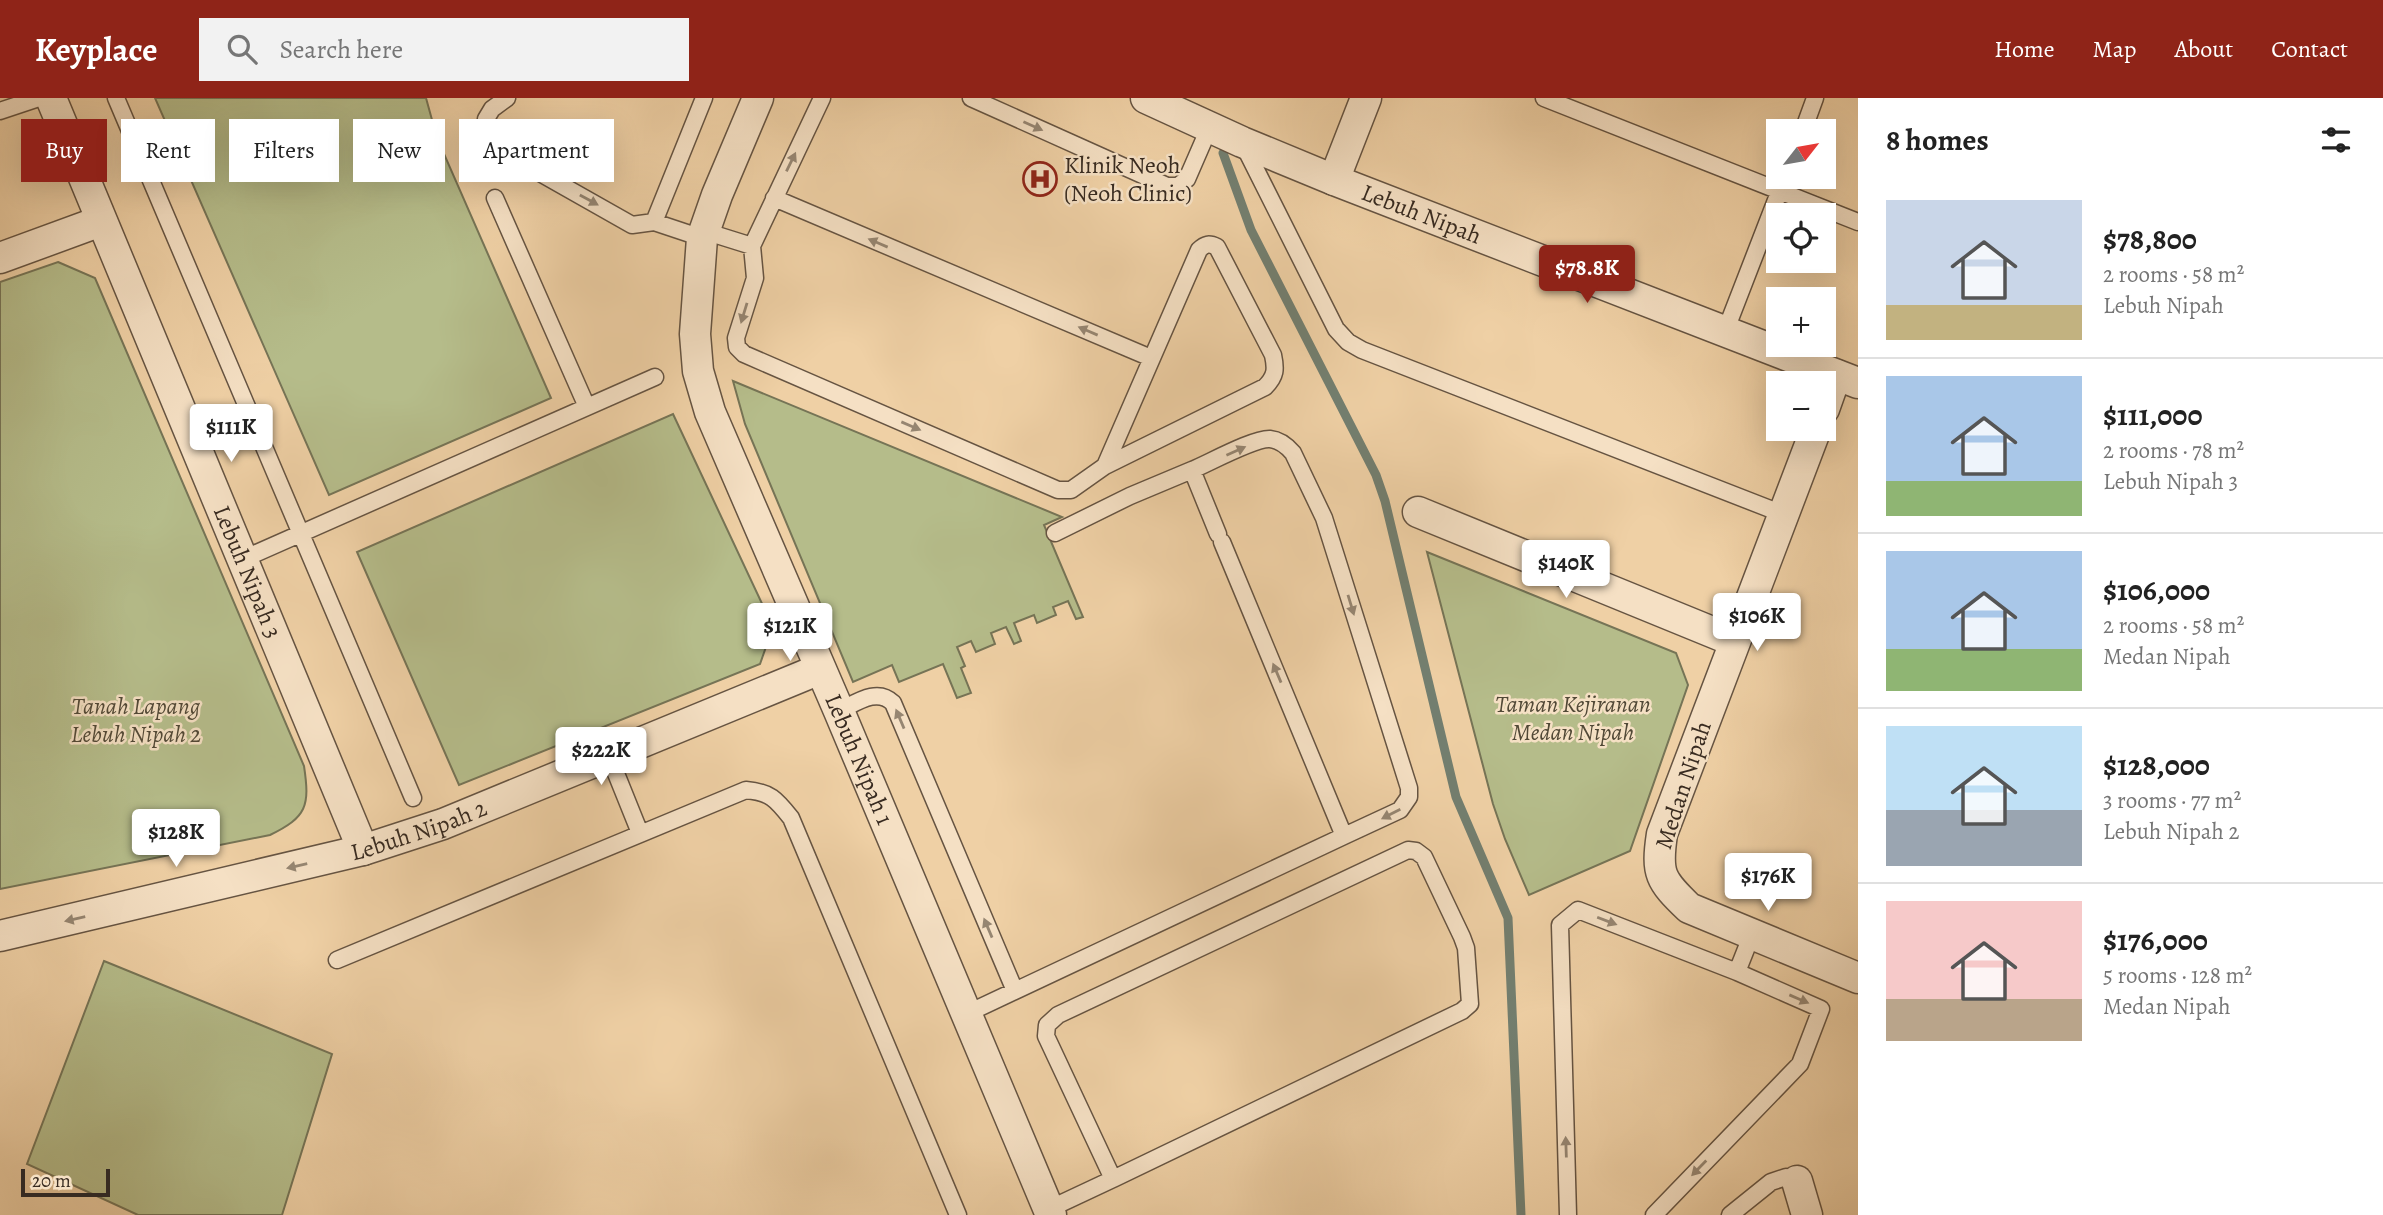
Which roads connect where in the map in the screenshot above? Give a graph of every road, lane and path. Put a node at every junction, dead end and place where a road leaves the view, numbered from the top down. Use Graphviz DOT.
graph roads {
  1 [pos="39,98"];
  2 [pos="51,98"];
  3 [pos="116,98"];
  4 [pos="506,98"];
  5 [pos="704,98"];
  6 [pos="758,98"];
  7 [pos="822,98"];
  8 [pos="971,98"];
  9 [pos="1146,98"];
  10 [pos="1366,98"];
  11 [pos="1544,98"];
  12 [pos="1815,98"];
  13 [pos="0,111"];
  14 [pos="1807,119"];
  15 [pos="1210,126"];
  16 [pos="1242,142"];
  17 [pos="1766,178"];
  18 [pos="1334,180"];
  19 [pos="1780,189"];
  20 [pos="1792,189"];
  21 [pos="495,198"];
  22 [pos="774,198"];
  23 [pos="101,221"];
  24 [pos="654,222"];
  25 [pos="1858,222"];
  26 [pos="703,234"];
  27 [pos="752,246"];
  28 [pos="0,258"];
  29 [pos="1726,332"];
  30 [pos="1151,358"];
  31 [pos="655,377"];
  32 [pos="1847,379"];
  33 [pos="1836,393"];
  34 [pos="587,407"];
  35 [pos="1811,441"];
  36 [pos="1105,466"];
  37 [pos="1192,470"];
  38 [pos="1418,512"];
  39 [pos="1783,514"];
  40 [pos="301,533"];
  41 [pos="1055,533"];
  42 [pos="243,559"];
  43 [pos="1734,641"];
  44 [pos="820,669"];
  45 [pos="839,711"];
  46 [pos="609,756"];
  47 [pos="413,798"];
  48 [pos="640,833"];
  49 [pos="1345,836"];
  50 [pos="363,850"];
  51 [pos="1752,934"];
  52 [pos="0,936"];
  53 [pos="337,960"];
  54 [pos="1737,972"];
  55 [pos="1858,978"];
  56 [pos="1015,991"];
  57 [pos="966,1014"];
  58 [pos="1113,1179"];
  59 [pos="1797,1181"];
  60 [pos="1050,1212"];
  61 [pos="958,1215"];
  62 [pos="1568,1215"];
  63 [pos="1654,1215"];
  64 [pos="1730,1215"];
  65 [pos="1807,1215"];
  1 -- 13 [label="lane"];
  2 -- 23 [label="street, Lebuh Nipah 3"];
  3 -- 40 [label="lane"];
  4 -- 24 [label="lane, one-way"];
  5 -- 24 [label="lane"];
  6 -- 26 [label="street, Lebuh Nipah 1"];
  22 -- 7 [label="lane, one-way"];
  8 -- 15 [label="lane, one-way"];
  9 -- 15 [label="street, Lebuh Nipah"];
  10 -- 18 [label="street"];
  11 -- 17 [label="lane"];
  12 -- 14 [label="lane"];
  15 -- 16 [label="street, Lebuh Nipah"];
  16 -- 18 [label="street, Lebuh Nipah"];
  16 -- 39 [label="lane"];
  18 -- 29 [label="street, Lebuh Nipah"];
  19 -- 29 [label="lane"];
  20 -- 25 [label="lane"];
  21 -- 34 [label="lane"];
  22 -- 27 [label="lane"];
  30 -- 22 [label="lane, one-way"];
  23 -- 28 [label="street"];
  23 -- 42 [label="street, Lebuh Nipah 3"];
  24 -- 26 [label="lane"];
  26 -- 27 [label="lane"];
  26 -- 44 [label="street, Lebuh Nipah 1"];
  27 -- 36 [label="lane, one-way"];
  29 -- 32 [label="street, Lebuh Nipah"];
  30 -- 36 [label="lane"];
  30 -- 36 [label="lane"];
  31 -- 34 [label="lane"];
  32 -- 33 [label="street"];
  34 -- 40 [label="lane"];
  35 -- 39 [label="street, Medan Nipah"];
  37 -- 41 [label="lane"];
  49 -- 37 [label="lane, one-way"];
  37 -- 49 [label="lane, one-way"];
  38 -- 43 [label="street"];
  39 -- 43 [label="street, Medan Nipah"];
  40 -- 42 [label="lane"];
  40 -- 47 [label="lane"];
  42 -- 50 [label="street, Lebuh Nipah 3"];
  43 -- 51 [label="street, Medan Nipah"];
  44 -- 45 [label="street, Lebuh Nipah 1"];
  44 -- 46 [label="street, Lebuh Nipah 2"];
  56 -- 45 [label="lane, one-way"];
  45 -- 57 [label="street, Lebuh Nipah 1"];
  46 -- 48 [label="lane"];
  46 -- 50 [label="street, Lebuh Nipah 2"];
  48 -- 53 [label="lane"];
  48 -- 61 [label="lane"];
  49 -- 56 [label="lane"];
  50 -- 52 [label="street, Lebuh Nipah 2, one-way"];
  51 -- 54 [label="lane"];
  51 -- 55 [label="street, Medan Nipah"];
  62 -- 54 [label="lane, one-way"];
  54 -- 63 [label="lane, one-way"];
  56 -- 57 [label="lane"];
  57 -- 60 [label="street, Lebuh Nipah 1"];
  58 -- 58 [label="lane"];
  58 -- 60 [label="lane"];
  59 -- 64 [label="lane"];
  59 -- 65 [label="street"];
}
